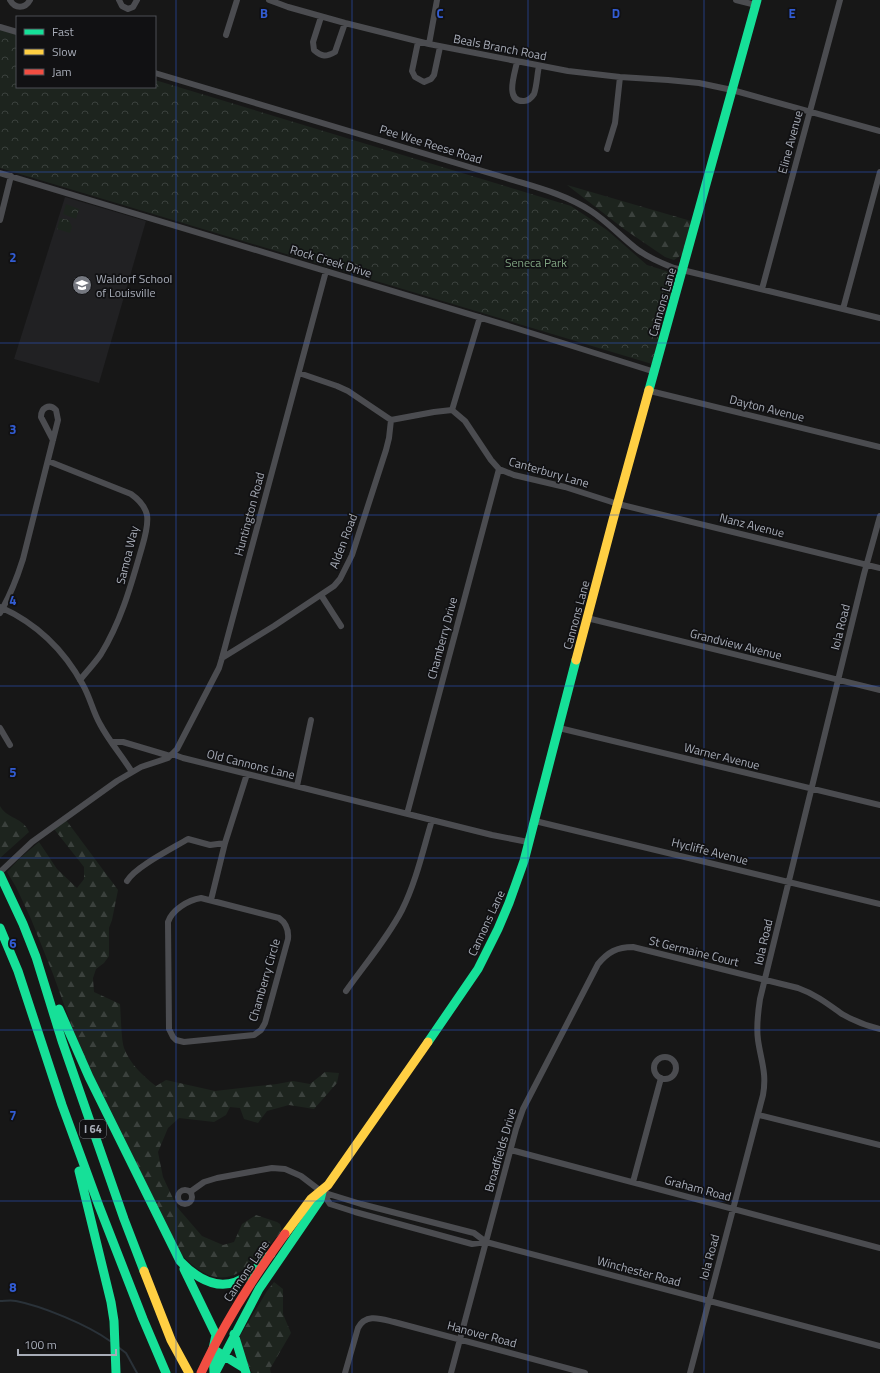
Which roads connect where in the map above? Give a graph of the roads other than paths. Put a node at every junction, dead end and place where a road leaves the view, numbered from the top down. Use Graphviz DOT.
graph roads {
  1 [pos="10,0"];
  2 [pos="30,0"];
  3 [pos="119,0"];
  4 [pos="137,0"];
  5 [pos="237,0"];
  6 [pos="269,0"];
  7 [pos="437,0"];
  8 [pos="736,0"];
  9 [pos="840,0"];
  10 [pos="757,2"];
  11 [pos="321,17"];
  12 [pos="345,23"];
  13 [pos="0,27"];
  14 [pos="16,32"];
  15 [pos="226,35"];
  16 [pos="418,42"];
  17 [pos="429,44"];
  18 [pos="440,47"];
  19 [pos="517,62"];
  20 [pos="539,66"];
  21 [pos="156,73"];
  22 [pos="620,77"];
  23 [pos="732,90"];
  24 [pos="810,112"];
  25 [pos="880,131"];
  26 [pos="607,149"];
  27 [pos="0,172"];
  28 [pos="880,172"];
  29 [pos="12,176"];
  30 [pos="0,220"];
  31 [pos="326,271"];
  32 [pos="683,271"];
  33 [pos="762,289"];
  34 [pos="843,309"];
  35 [pos="480,317"];
  36 [pos="880,318"];
  37 [pos="655,372"];
  38 [pos="298,373"];
  39 [pos="650,391"];
  40 [pos="452,410"];
  41 [pos="391,420"];
  42 [pos="53,440"];
  43 [pos="880,447"];
  44 [pos="48,461"];
  45 [pos="499,469"];
  46 [pos="618,504"];
  47 [pos="880,516"];
  48 [pos="867,565"];
  49 [pos="880,568"];
  50 [pos="321,595"];
  51 [pos="1,610"];
  52 [pos="588,618"];
  53 [pos="341,626"];
  54 [pos="222,658"];
  55 [pos="80,680"];
  56 [pos="838,680"];
  57 [pos="880,690"];
  58 [pos="311,720"];
  59 [pos="0,728"];
  60 [pos="559,728"];
  61 [pos="112,742"];
  62 [pos="10,745"];
  63 [pos="171,755"];
  64 [pos="132,772"];
  65 [pos="247,774"];
  66 [pos="297,786"];
  67 [pos="812,788"];
  68 [pos="880,805"];
  69 [pos="407,814"];
  70 [pos="432,820"];
  71 [pos="535,821"];
  72 [pos="528,842"];
  73 [pos="225,843"];
  74 [pos="0,872"];
  75 [pos="2,879"];
  76 [pos="127,881"];
  77 [pos="789,882"];
  78 [pos="211,900"];
  79 [pos="880,904"];
  80 [pos="0,928"];
  81 [pos="611,952"];
  82 [pos="36,957"];
  83 [pos="765,979"];
  84 [pos="346,990"];
  85 [pos="880,1029"];
  86 [pos="661,1078"];
  87 [pos="62,1104"];
  88 [pos="759,1115"];
  89 [pos="880,1145"];
  90 [pos="510,1150"];
  91 [pos="633,1182"];
  92 [pos="190,1192"];
  93 [pos="322,1192"];
  94 [pos="378,1208"];
  95 [pos="734,1209"];
  96 [pos="376,1218"];
  97 [pos="424,1220"];
  98 [pos="422,1230"];
  99 [pos="486,1242"];
  100 [pos="880,1248"];
  101 [pos="274,1254"];
  102 [pos="180,1261"];
  103 [pos="709,1301"];
  104 [pos="234,1334"];
  105 [pos="460,1340"];
  106 [pos="880,1346"];
  107 [pos="213,1349"];
  108 [pos="224,1356"];
  109 [pos="203,1369"];
  110 [pos="245,1370"];
  111 [pos="116,1372"];
  112 [pos="166,1373"];
  113 [pos="189,1373"];
  114 [pos="215,1373"];
  115 [pos="346,1373"];
  116 [pos="451,1373"];
  117 [pos="585,1373"];
  118 [pos="690,1373"];
  1 -- 2 [label="street"];
  3 -- 4 [label="street"];
  5 -- 15 [label="street"];
  6 -- 11 [label="street, Beals Branch Road"];
  7 -- 17 [label="street"];
  8 -- 10 [label="street"];
  9 -- 24 [label="street, Eline Avenue"];
  10 -- 23 [label="main road, Cannons Lane"];
  11 -- 12 [label="street, Beals Branch Road"];
  11 -- 12 [label="street"];
  12 -- 16 [label="street, Beals Branch Road"];
  13 -- 14 [label="street"];
  16 -- 17 [label="street, Beals Branch Road"];
  16 -- 18 [label="street"];
  17 -- 18 [label="street, Beals Branch Road"];
  18 -- 19 [label="street, Beals Branch Road"];
  19 -- 20 [label="street, Beals Branch Road"];
  19 -- 20 [label="street"];
  20 -- 22 [label="street, Beals Branch Road"];
  21 -- 32 [label="street, Pee Wee Reese Road"];
  22 -- 23 [label="street, Beals Branch Road"];
  22 -- 26 [label="street"];
  23 -- 24 [label="street, Beals Branch Road"];
  23 -- 32 [label="main road, Cannons Lane"];
  24 -- 25 [label="street, Beals Branch Road"];
  24 -- 33 [label="street, Eline Avenue"];
  27 -- 29 [label="street, Rock Creek Drive"];
  28 -- 34 [label="street"];
  29 -- 30 [label="street"];
  29 -- 31 [label="street, Rock Creek Drive"];
  31 -- 35 [label="street, Rock Creek Drive"];
  31 -- 38 [label="street, Huntington Road"];
  32 -- 33 [label="street, Pee Wee Reese Road"];
  32 -- 37 [label="main road, Cannons Lane"];
  33 -- 34 [label="street, Pee Wee Reese Road"];
  34 -- 36 [label="street, Pee Wee Reese Road"];
  35 -- 37 [label="street, Rock Creek Drive"];
  35 -- 40 [label="street"];
  37 -- 39 [label="main road, Cannons Lane"];
  38 -- 41 [label="street"];
  38 -- 54 [label="street, Huntington Road"];
  39 -- 43 [label="street, Dayton Avenue"];
  39 -- 46 [label="main road, Cannons Lane"];
  40 -- 41 [label="street"];
  40 -- 45 [label="street, Canterbury Lane"];
  41 -- 50 [label="street, Alden Road"];
  42 -- 42 [label="street"];
  42 -- 44 [label="street"];
  44 -- 51 [label="street"];
  44 -- 55 [label="street, Samoa Way"];
  45 -- 46 [label="street, Canterbury Lane"];
  45 -- 69 [label="street, Chamberry Drive"];
  46 -- 48 [label="street, Nanz Avenue"];
  46 -- 52 [label="main road, Cannons Lane"];
  47 -- 48 [label="street, Iola Road"];
  48 -- 49 [label="street, Nanz Avenue"];
  48 -- 56 [label="street, Iola Road"];
  50 -- 53 [label="street"];
  50 -- 54 [label="street, Alden Road"];
  51 -- 55 [label="street"];
  52 -- 56 [label="street, Grandview Avenue"];
  52 -- 60 [label="main road, Cannons Lane"];
  54 -- 63 [label="street, Huntington Road"];
  55 -- 61 [label="street"];
  56 -- 57 [label="street, Grandview Avenue"];
  56 -- 67 [label="street, Iola Road"];
  58 -- 66 [label="street"];
  59 -- 62 [label="street"];
  60 -- 67 [label="street, Warner Avenue"];
  60 -- 71 [label="main road, Cannons Lane"];
  61 -- 63 [label="street, Old Cannons Lane"];
  61 -- 64 [label="street"];
  63 -- 64 [label="street"];
  63 -- 65 [label="street, Old Cannons Lane"];
  64 -- 74 [label="street"];
  65 -- 66 [label="street, Old Cannons Lane"];
  65 -- 73 [label="street"];
  66 -- 69 [label="street, Old Cannons Lane"];
  67 -- 68 [label="street, Warner Avenue"];
  67 -- 77 [label="street, Iola Road"];
  69 -- 70 [label="street, Old Cannons Lane"];
  70 -- 72 [label="street, Old Cannons Lane"];
  70 -- 84 [label="street"];
  71 -- 72 [label="main road, Cannons Lane"];
  71 -- 77 [label="street, Hycliffe Avenue"];
  72 -- 93 [label="main road, Cannons Lane"];
  73 -- 76 [label="street"];
  73 -- 78 [label="street"];
  75 -- 82 [label="main road, I 64"];
  77 -- 79 [label="street, Hycliffe Avenue"];
  77 -- 83 [label="street, Iola Road"];
  78 -- 78 [label="street, Chamberry Circle"];
  80 -- 87 [label="main road, I 64"];
  81 -- 83 [label="street, St Germaine Court"];
  81 -- 90 [label="street, Broadfields Drive"];
  82 -- 102 [label="main road"];
  82 -- 113 [label="main road, I 64"];
  83 -- 85 [label="street, St Germaine Court"];
  83 -- 88 [label="street, Iola Road"];
  86 -- 91 [label="street"];
  87 -- 111 [label="main road"];
  87 -- 112 [label="main road, I 64"];
  88 -- 89 [label="street"];
  88 -- 95 [label="street, Iola Road"];
  90 -- 91 [label="street, Graham Road"];
  90 -- 99 [label="street, Broadfields Drive"];
  91 -- 95 [label="street, Graham Road"];
  92 -- 93 [label="street, Winchester Road"];
  93 -- 94 [label="street, Winchester Road"];
  93 -- 96 [label="street, Winchester Road"];
  93 -- 101 [label="main road, Cannons Lane"];
  94 -- 96 [label="street"];
  94 -- 97 [label="street, Winchester Road"];
  95 -- 100 [label="street, Graham Road"];
  95 -- 103 [label="street, Iola Road"];
  96 -- 98 [label="street, Winchester Road"];
  97 -- 98 [label="street"];
  97 -- 99 [label="street, Winchester Road"];
  98 -- 99 [label="street, Winchester Road"];
  99 -- 103 [label="street, Winchester Road"];
  99 -- 105 [label="street, Broadfields Drive"];
  101 -- 102 [label="main road"];
  101 -- 104 [label="main road, Cannons Lane"];
  101 -- 107 [label="main road, Cannons Lane"];
  102 -- 107 [label="main road"];
  103 -- 106 [label="street, Winchester Road"];
  103 -- 118 [label="street, Iola Road"];
  104 -- 108 [label="main road, Cannons Lane"];
  104 -- 110 [label="main road"];
  105 -- 115 [label="street, Hanover Road"];
  105 -- 116 [label="street, Broadfields Drive"];
  105 -- 117 [label="street, Hanover Road"];
  107 -- 108 [label="main road"];
  107 -- 109 [label="main road, Cannons Lane"];
  107 -- 114 [label="main road"];
  108 -- 110 [label="main road"];
  108 -- 114 [label="main road, Cannons Lane"];
}
